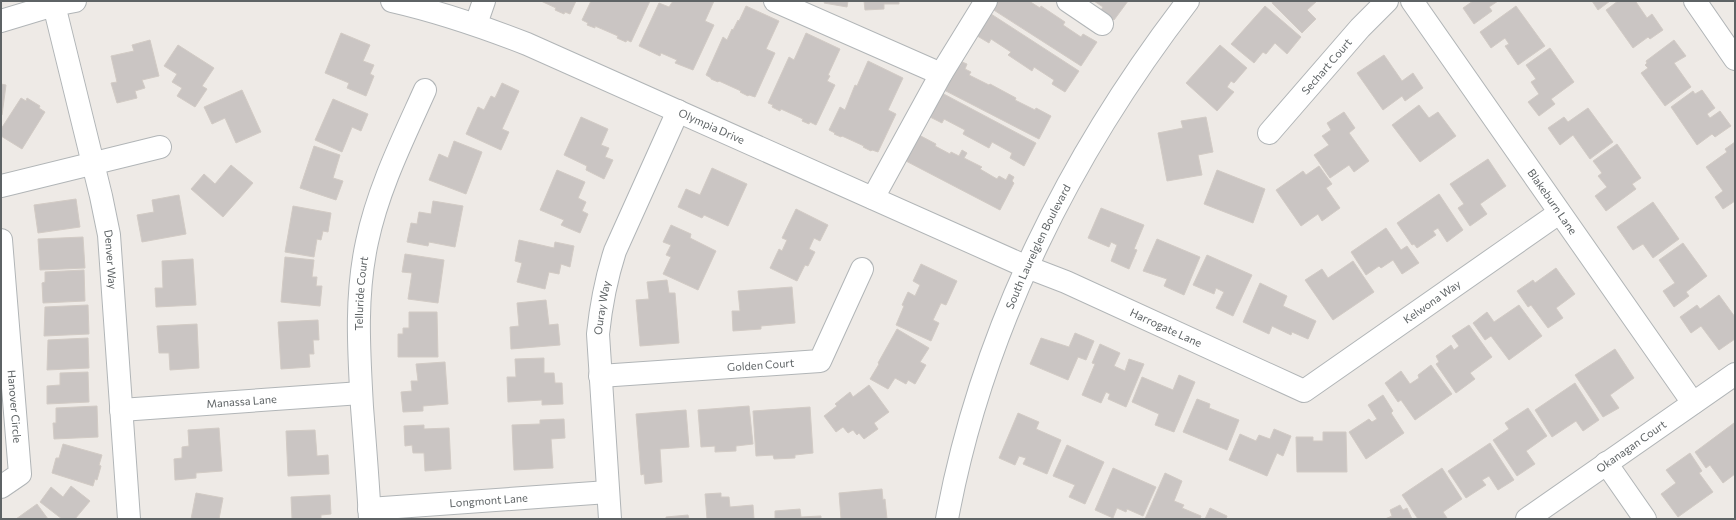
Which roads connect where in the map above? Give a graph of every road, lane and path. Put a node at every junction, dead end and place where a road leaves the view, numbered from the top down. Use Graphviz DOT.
graph roads {
  1 [pos="392,1"];
  2 [pos="484,1"];
  3 [pos="776,1"];
  4 [pos="986,1"];
  5 [pos="1068,1"];
  6 [pos="1188,1"];
  7 [pos="1387,1"];
  8 [pos="1412,1"];
  9 [pos="1695,1"];
  10 [pos="64,3"];
  11 [pos="1,21"];
  12 [pos="476,24"];
  13 [pos="1102,24"];
  14 [pos="1735,59"];
  15 [pos="941,74"];
  16 [pos="425,90"];
  17 [pos="678,111"];
  18 [pos="1269,133"];
  19 [pos="160,147"];
  20 [pos="93,163"];
  21 [pos="1,186"];
  22 [pos="873,198"];
  23 [pos="1559,213"];
  24 [pos="1,240"];
  25 [pos="1,244"];
  26 [pos="1027,267"];
  27 [pos="862,269"];
  28 [pos="1735,374"];
  29 [pos="600,376"];
  30 [pos="1304,391"];
  31 [pos="361,393"];
  32 [pos="1692,403"];
  33 [pos="121,410"];
  34 [pos="1606,463"];
  35 [pos="1,487"];
  36 [pos="608,492"];
  37 [pos="370,514"];
  38 [pos="129,519"];
  39 [pos="610,519"];
  40 [pos="947,519"];
  41 [pos="1527,519"];
  42 [pos="1645,519"];
  1 -- 12 [label="street, Olympia Drive"];
  2 -- 12 [label="street"];
  3 -- 15 [label="street"];
  4 -- 15 [label="street"];
  5 -- 13 [label="street"];
  6 -- 26 [label="street, South Laurelglen Boulevard"];
  7 -- 18 [label="street, Sechart Court"];
  8 -- 23 [label="street, Blakeburn Lane"];
  9 -- 14 [label="street"];
  10 -- 11 [label="street"];
  10 -- 20 [label="street, Denver Way"];
  12 -- 17 [label="street, Olympia Drive"];
  15 -- 22 [label="street"];
  16 -- 31 [label="street, Telluride Court"];
  17 -- 22 [label="street, Olympia Drive"];
  17 -- 29 [label="street, Ouray Way"];
  19 -- 20 [label="street"];
  20 -- 21 [label="street"];
  20 -- 33 [label="street, Denver Way"];
  22 -- 26 [label="street, Olympia Drive"];
  23 -- 30 [label="street, Kelwona Way"];
  23 -- 32 [label="street, Blakeburn Lane"];
  24 -- 25 [label="street, Hanover Circle"];
  25 -- 35 [label="street, Hanover Circle"];
  26 -- 30 [label="street, Harrogate Lane"];
  26 -- 40 [label="street, South Laurelglen Boulevard"];
  27 -- 29 [label="street, Golden Court"];
  28 -- 32 [label="street, Okanagan Court"];
  29 -- 36 [label="street, Ouray Way"];
  31 -- 33 [label="street, Manassa Lane"];
  31 -- 37 [label="street, Telluride Court"];
  32 -- 34 [label="street, Okanagan Court"];
  33 -- 38 [label="street, Denver Way"];
  34 -- 41 [label="street, Okanagan Court"];
  34 -- 42 [label="street"];
  36 -- 37 [label="street, Longmont Lane"];
  36 -- 39 [label="street, Ouray Way"];
}
